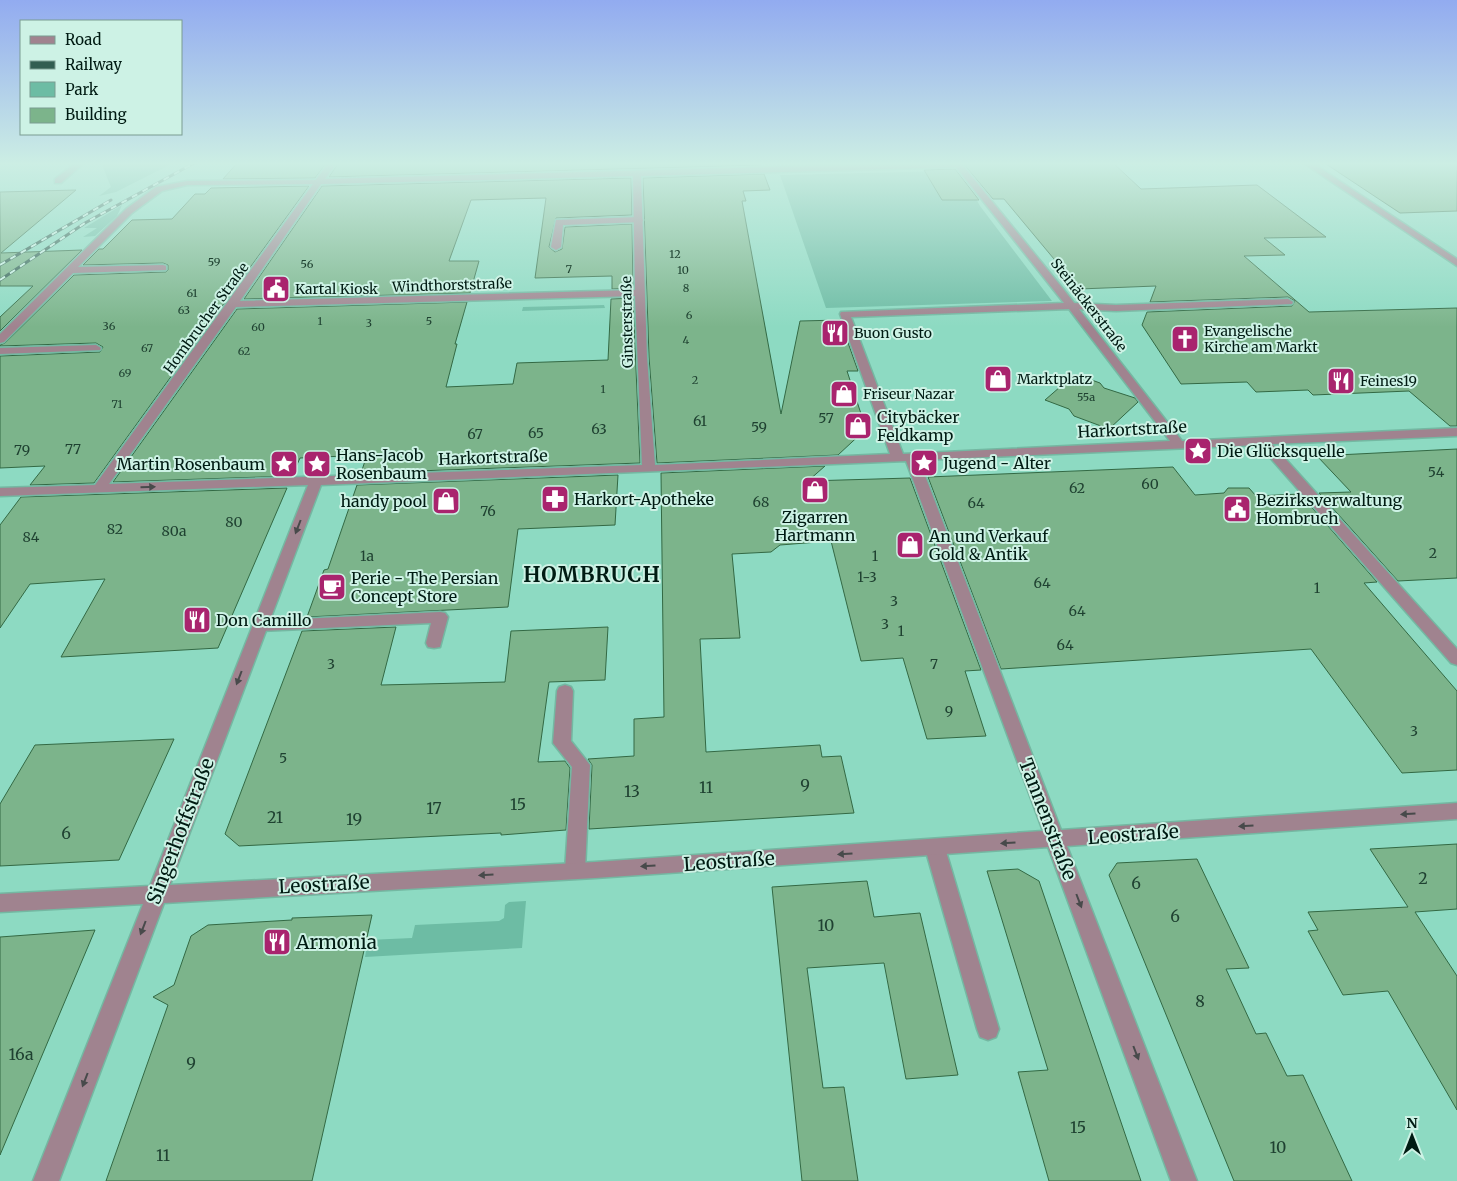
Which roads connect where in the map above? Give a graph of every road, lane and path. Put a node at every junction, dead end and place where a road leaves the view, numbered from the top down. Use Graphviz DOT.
graph roads {
  1 [pos="123,217"];
  2 [pos="295,217"];
  3 [pos="1001,217"];
  4 [pos="1388,217"];
  5 [pos="639,220"];
  6 [pos="556,247"];
  7 [pos="1457,263"];
  8 [pos="163,268"];
  9 [pos="70,270"];
  10 [pos="641,293"];
  11 [pos="1288,302"];
  12 [pos="234,304"];
  13 [pos="1072,306"];
  14 [pos="0,340"];
  15 [pos="96,348"];
  16 [pos="0,351"];
  17 [pos="1457,432"];
  18 [pos="1262,441"];
  19 [pos="1178,444"];
  20 [pos="904,457"];
  21 [pos="649,469"];
  22 [pos="316,481"];
  23 [pos="99,489"];
  24 [pos="0,492"];
  25 [pos="260,626"];
  26 [pos="434,643"];
  27 [pos="1457,659"];
  28 [pos="565,691"];
  29 [pos="1457,811"];
  30 [pos="1056,839"];
  31 [pos="935,848"];
  32 [pos="575,870"];
  33 [pos="156,894"];
  34 [pos="0,903"];
  35 [pos="988,1029"];
  36 [pos="46,1181"];
  37 [pos="1184,1181"];
  1 -- 9 [label="street"];
  2 -- 12 [label="street, Hombrucher Straße"];
  3 -- 13 [label="street, Steinäckerstraße"];
  4 -- 7 [label="street"];
  5 -- 6 [label="street"];
  5 -- 10 [label="street, Ginsterstraße"];
  8 -- 9 [label="street"];
  9 -- 14 [label="street"];
  10 -- 12 [label="street, Windthorststraße"];
  10 -- 21 [label="street, Ginsterstraße"];
  11 -- 13 [label="street"];
  12 -- 23 [label="street, Hombrucher Straße"];
  13 -- 19 [label="street, Steinäckerstraße"];
  13 -- 20 [label="street"];
  15 -- 16 [label="street"];
  17 -- 18 [label="street, Harkortstraße"];
  18 -- 19 [label="street, Harkortstraße"];
  18 -- 27 [label="street"];
  19 -- 20 [label="street, Harkortstraße"];
  20 -- 21 [label="street, Harkortstraße"];
  20 -- 30 [label="street, Tannenstraße"];
  21 -- 22 [label="street, Harkortstraße"];
  23 -- 22 [label="street, Harkortstraße, one-way"];
  22 -- 25 [label="street, Singerhoffstraße, one-way"];
  23 -- 24 [label="street, Harkortstraße"];
  25 -- 26 [label="street"];
  25 -- 33 [label="street, Singerhoffstraße, one-way"];
  28 -- 32 [label="street"];
  29 -- 30 [label="street, Leostraße, one-way"];
  30 -- 31 [label="street, Leostraße, one-way"];
  30 -- 37 [label="street, Tannenstraße, one-way"];
  31 -- 32 [label="street, Leostraße, one-way"];
  31 -- 35 [label="street"];
  32 -- 33 [label="street, Leostraße, one-way"];
  33 -- 34 [label="street, Leostraße"];
  33 -- 36 [label="street, Singerhoffstraße, one-way"];
}
